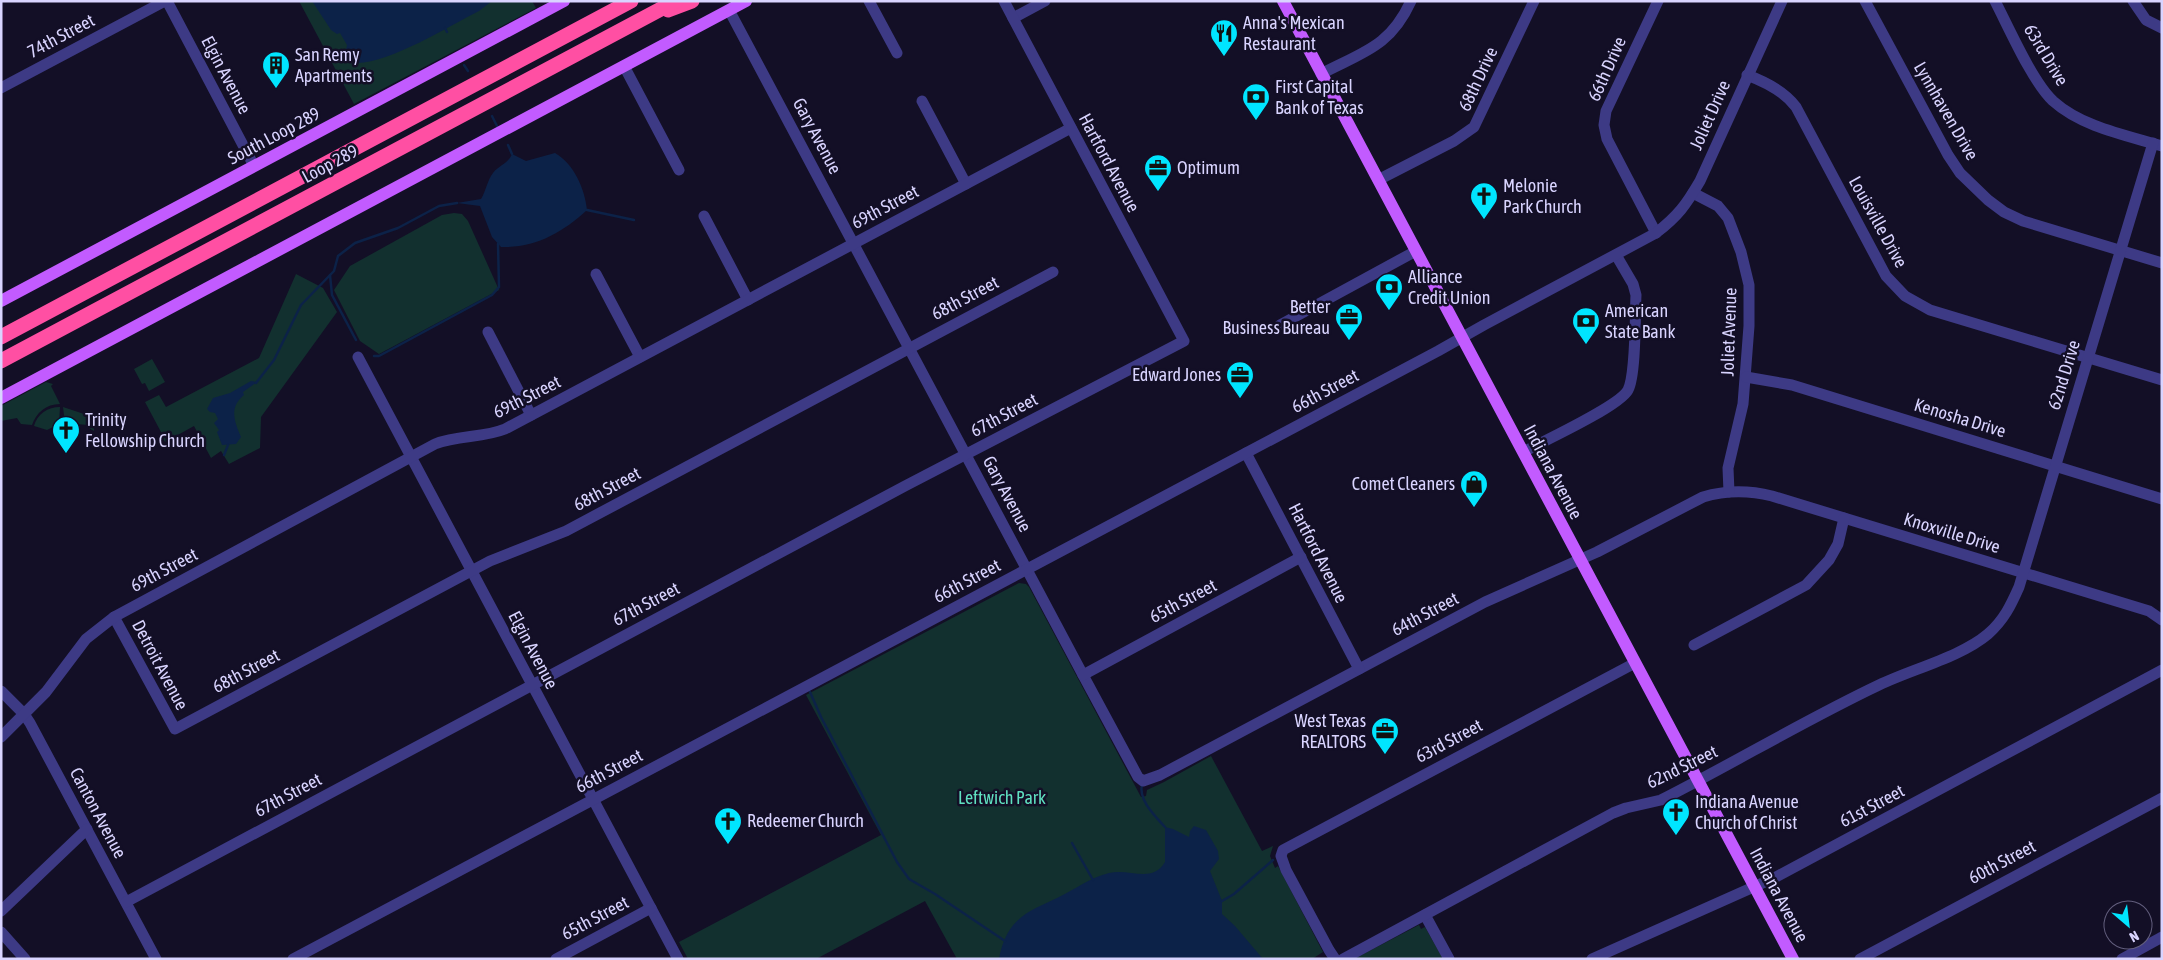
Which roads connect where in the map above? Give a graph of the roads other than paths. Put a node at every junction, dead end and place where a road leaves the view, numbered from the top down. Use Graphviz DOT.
graph roads {
  1 [pos="166,1"];
  2 [pos="564,1"];
  3 [pos="617,1"];
  4 [pos="631,1"];
  5 [pos="676,1"];
  6 [pos="692,1"];
  7 [pos="746,1"];
  8 [pos="869,1"];
  9 [pos="1004,1"];
  10 [pos="1045,1"];
  11 [pos="1282,1"];
  12 [pos="1411,1"];
  13 [pos="1534,1"];
  14 [pos="1658,1"];
  15 [pos="1782,1"];
  16 [pos="1865,1"];
  17 [pos="1995,1"];
  18 [pos="2133,1"];
  19 [pos="729,10"];
  20 [pos="1013,18"];
  21 [pos="638,21"];
  22 [pos="2162,28"];
  23 [pos="896,53"];
  24 [pos="624,66"];
  25 [pos="498,72"];
  26 [pos="1321,74"];
  27 [pos="1747,75"];
  28 [pos="1,88"];
  29 [pos="922,101"];
  30 [pos="1071,128"];
  31 [pos="2157,145"];
  32 [pos="254,166"];
  33 [pos="679,170"];
  34 [pos="1378,180"];
  35 [pos="966,184"];
  36 [pos="1693,193"];
  37 [pos="704,216"];
  38 [pos="1656,233"];
  39 [pos="855,244"];
  40 [pos="2120,250"];
  41 [pos="1416,251"];
  42 [pos="1616,255"];
  43 [pos="2162,263"];
  44 [pos="1053,272"];
  45 [pos="596,274"];
  46 [pos="748,300"];
  47 [pos="1,301"];
  48 [pos="1280,325"];
  49 [pos="488,332"];
  50 [pos="1,337"];
  51 [pos="1462,338"];
  52 [pos="1184,340"];
  53 [pos="910,347"];
  54 [pos="358,357"];
  55 [pos="640,357"];
  56 [pos="2088,358"];
  57 [pos="2,361"];
  58 [pos="1746,377"];
  59 [pos="2162,380"];
  60 [pos="1,398"];
  61 [pos="531,415"];
  62 [pos="1523,452"];
  63 [pos="1246,453"];
  64 [pos="966,454"];
  65 [pos="411,457"];
  66 [pos="2055,466"];
  67 [pos="1729,492"];
  68 [pos="2162,499"];
  69 [pos="1844,518"];
  70 [pos="1301,558"];
  71 [pos="1580,560"];
  72 [pos="1027,569"];
  73 [pos="472,571"];
  74 [pos="2024,573"];
  75 [pos="2006,615"];
  76 [pos="114,617"];
  77 [pos="2162,620"];
  78 [pos="1694,645"];
  79 [pos="1635,663"];
  80 [pos="1359,669"];
  81 [pos="2162,670"];
  82 [pos="1083,675"];
  83 [pos="532,685"];
  84 [pos="1,691"];
  85 [pos="24,714"];
  86 [pos="175,730"];
  87 [pos="1,737"];
  88 [pos="1143,781"];
  89 [pos="1698,781"];
  90 [pos="2162,798"];
  91 [pos="594,799"];
  92 [pos="87,829"];
  93 [pos="1754,886"];
  94 [pos="126,902"];
  95 [pos="651,908"];
  96 [pos="1,912"];
  97 [pos="1425,915"];
  98 [pos="1,932"];
  99 [pos="2162,938"];
  100 [pos="26,959"];
  101 [pos="156,959"];
  102 [pos="293,959"];
  103 [pos="556,959"];
  104 [pos="678,959"];
  105 [pos="1336,959"];
  106 [pos="1343,959"];
  107 [pos="1450,959"];
  108 [pos="1592,959"];
  109 [pos="1793,959"];
  110 [pos="1860,959"];
  111 [pos="2122,959"];
  1 -- 28 [label="street, 74th Street"];
  1 -- 32 [label="street, Elgin Avenue"];
  2 -- 32 [label="main road, South Loop 289"];
  3 -- 25 [label="highway"];
  4 -- 25 [label="highway, Loop 289"];
  5 -- 21 [label="highway, Loop 289"];
  6 -- 21 [label="highway"];
  7 -- 19 [label="main road"];
  8 -- 23 [label="street"];
  9 -- 20 [label="street, Hartford Avenue"];
  10 -- 20 [label="street"];
  11 -- 26 [label="main road, Indiana Avenue"];
  12 -- 26 [label="street"];
  13 -- 34 [label="street, 68th Drive"];
  14 -- 38 [label="street, 66th Drive"];
  15 -- 27 [label="street, Joliet Drive"];
  16 -- 40 [label="street, Lynnhaven Drive"];
  17 -- 31 [label="street, 63rd Drive"];
  18 -- 22 [label="street"];
  19 -- 24 [label="main road"];
  19 -- 39 [label="street, Gary Avenue"];
  20 -- 30 [label="street, Hartford Avenue"];
  21 -- 57 [label="highway, Loop 289"];
  24 -- 33 [label="street"];
  24 -- 60 [label="main road"];
  25 -- 50 [label="highway, Loop 289"];
  26 -- 34 [label="main road, Indiana Avenue"];
  27 -- 36 [label="street, Joliet Drive"];
  27 -- 56 [label="street, Louisville Drive"];
  29 -- 35 [label="street"];
  30 -- 35 [label="street, 69th Street"];
  30 -- 52 [label="street, Hartford Avenue"];
  31 -- 40 [label="street, 62nd Drive"];
  32 -- 47 [label="main road, South Loop 289"];
  34 -- 41 [label="main road, Indiana Avenue"];
  35 -- 39 [label="street, 69th Street"];
  36 -- 38 [label="street, Joliet Drive"];
  36 -- 58 [label="street, Joliet Avenue"];
  37 -- 46 [label="street"];
  38 -- 42 [label="street, 66th Street"];
  39 -- 46 [label="street, 69th Street"];
  39 -- 53 [label="street, Gary Avenue"];
  40 -- 43 [label="street, Lynnhaven Drive"];
  40 -- 56 [label="street, 62nd Drive"];
  41 -- 48 [label="street"];
  41 -- 51 [label="main road, Indiana Avenue"];
  42 -- 51 [label="street, 66th Street"];
  42 -- 62 [label="street"];
  44 -- 53 [label="street, 68th Street"];
  45 -- 55 [label="street"];
  46 -- 55 [label="street, 69th Street"];
  49 -- 61 [label="street"];
  51 -- 62 [label="main road, Indiana Avenue"];
  51 -- 63 [label="street, 66th Street"];
  52 -- 64 [label="street, 67th Street"];
  53 -- 64 [label="street, Gary Avenue"];
  53 -- 73 [label="street, 68th Street"];
  54 -- 65 [label="street, Elgin Avenue"];
  55 -- 61 [label="street, 69th Street"];
  56 -- 59 [label="street, Louisville Drive"];
  56 -- 66 [label="street, 62nd Drive"];
  58 -- 66 [label="street, Kenosha Drive"];
  58 -- 67 [label="street, Joliet Avenue"];
  61 -- 65 [label="street, 69th Street"];
  62 -- 71 [label="main road, Indiana Avenue"];
  63 -- 70 [label="street, Hartford Avenue"];
  63 -- 72 [label="street, 66th Street"];
  64 -- 72 [label="street, Gary Avenue"];
  64 -- 83 [label="street, 67th Street"];
  65 -- 73 [label="street, Elgin Avenue"];
  65 -- 76 [label="street, 69th Street"];
  66 -- 68 [label="street, Kenosha Drive"];
  66 -- 74 [label="street, 62nd Drive"];
  67 -- 69 [label="street, Knoxville Drive"];
  67 -- 71 [label="street, 64th Street"];
  69 -- 74 [label="street, Knoxville Drive"];
  69 -- 78 [label="street"];
  70 -- 80 [label="street, Hartford Avenue"];
  70 -- 82 [label="street, 65th Street"];
  71 -- 79 [label="main road, Indiana Avenue"];
  71 -- 80 [label="street, 64th Street"];
  72 -- 82 [label="street, Gary Avenue"];
  72 -- 91 [label="street, 66th Street"];
  73 -- 83 [label="street, Elgin Avenue"];
  73 -- 86 [label="street, 68th Street"];
  74 -- 75 [label="street, 62nd Drive"];
  74 -- 77 [label="street, Knoxville Drive"];
  75 -- 89 [label="street, 62nd Street"];
  76 -- 85 [label="street, 69th Street"];
  76 -- 86 [label="street, Detroit Avenue"];
  79 -- 89 [label="main road, Indiana Avenue"];
  79 -- 105 [label="street, 63rd Street"];
  80 -- 88 [label="street, 64th Street"];
  81 -- 93 [label="street, 61st Street"];
  82 -- 88 [label="street, Gary Avenue"];
  83 -- 91 [label="street, Elgin Avenue"];
  83 -- 94 [label="street, 67th Street"];
  84 -- 85 [label="street, Canton Avenue"];
  85 -- 87 [label="street, 69th Street"];
  85 -- 92 [label="street, Canton Avenue"];
  89 -- 93 [label="main road, Indiana Avenue"];
  89 -- 97 [label="street, 62nd Street"];
  90 -- 110 [label="street, 60th Street"];
  91 -- 95 [label="street, Elgin Avenue"];
  91 -- 102 [label="street, 66th Street"];
  92 -- 94 [label="street, Canton Avenue"];
  92 -- 96 [label="street"];
  93 -- 108 [label="street, 61st Street"];
  93 -- 109 [label="main road, Indiana Avenue"];
  94 -- 101 [label="street, Canton Avenue"];
  95 -- 103 [label="street, 65th Street"];
  95 -- 104 [label="street, Elgin Avenue"];
  97 -- 106 [label="street, 62nd Street"];
  97 -- 107 [label="street"];
  98 -- 100 [label="street"];
  99 -- 111 [label="street"];
}
